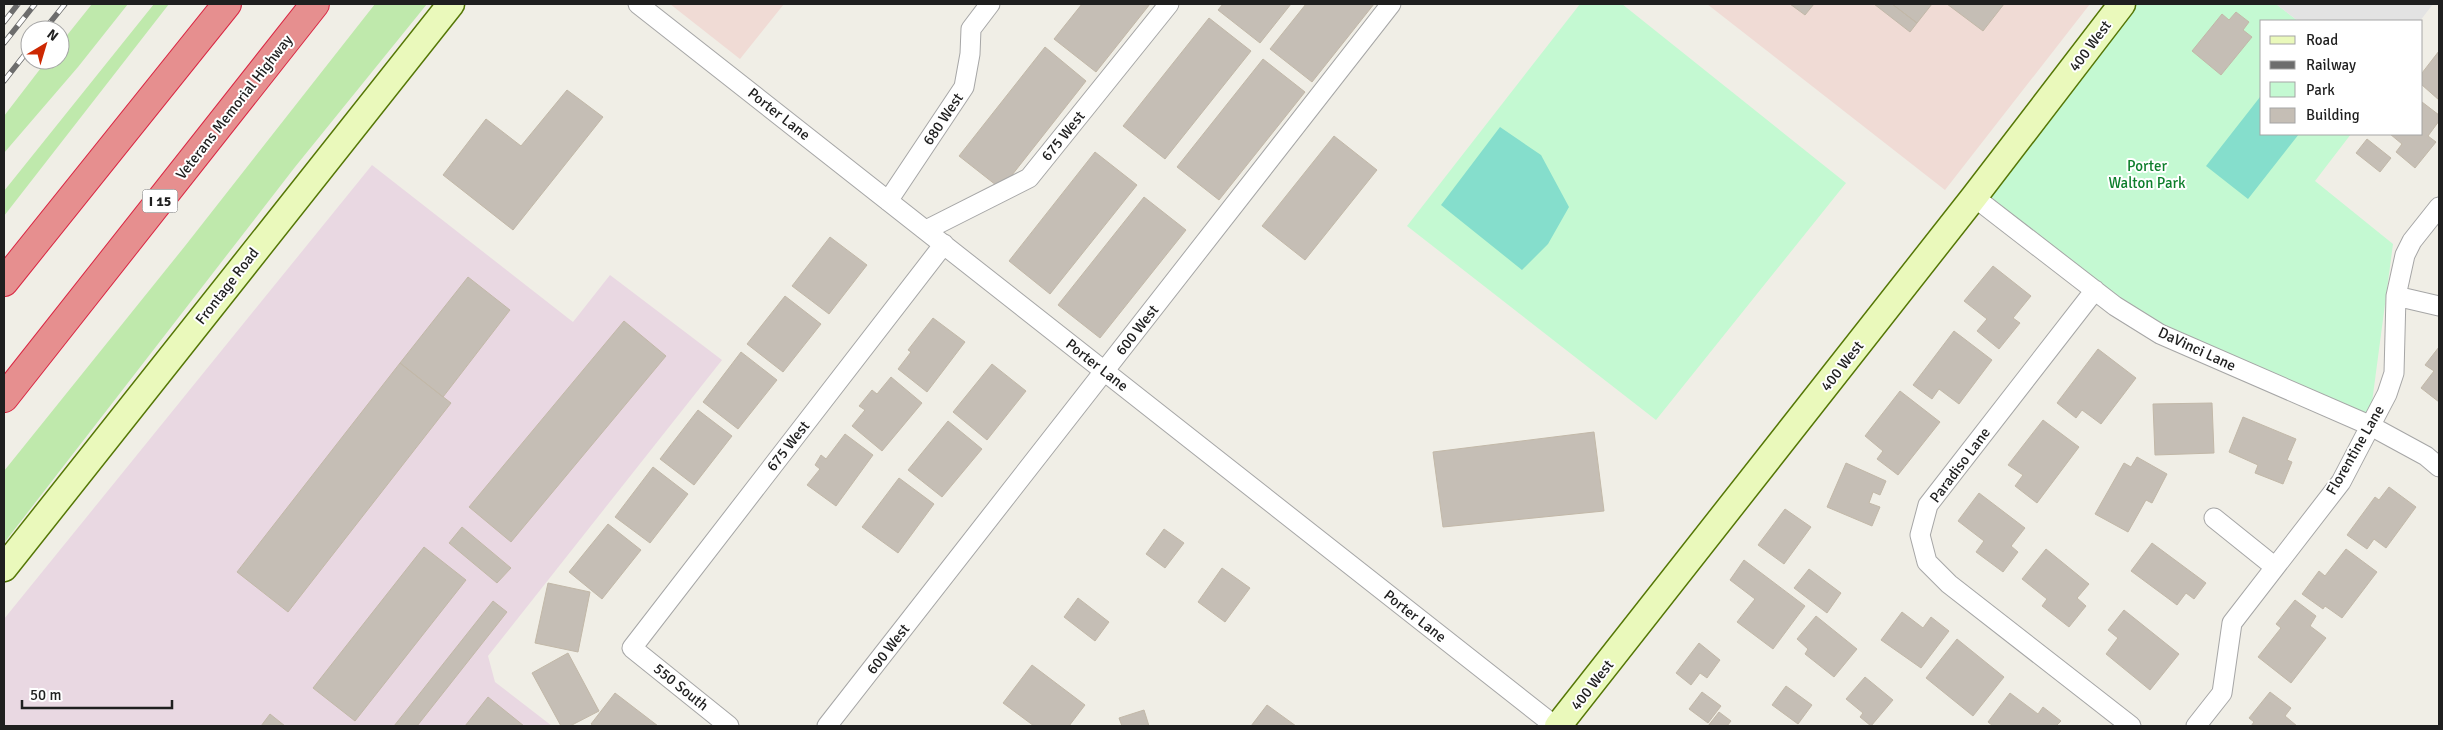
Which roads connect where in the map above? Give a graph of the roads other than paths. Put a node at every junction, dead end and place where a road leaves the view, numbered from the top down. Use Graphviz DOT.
graph roads {
  1 [pos="227,4"];
  2 [pos="315,4"];
  3 [pos="451,4"];
  4 [pos="638,4"];
  5 [pos="990,4"];
  6 [pos="1169,4"];
  7 [pos="1391,4"];
  8 [pos="2122,4"];
  9 [pos="1974,197"];
  10 [pos="888,201"];
  11 [pos="2439,207"];
  12 [pos="926,230"];
  13 [pos="944,244"];
  14 [pos="4,282"];
  15 [pos="2095,290"];
  16 [pos="2396,296"];
  17 [pos="2439,306"];
  18 [pos="1105,372"];
  19 [pos="4,398"];
  20 [pos="2369,425"];
  21 [pos="2439,467"];
  22 [pos="2214,518"];
  23 [pos="2275,567"];
  24 [pos="4,568"];
  25 [pos="632,648"];
  26 [pos="729,726"];
  27 [pos="827,726"];
  28 [pos="1556,726"];
  29 [pos="2131,726"];
  30 [pos="2196,726"];
  1 -- 14 [label="highway"];
  2 -- 19 [label="highway, Veterans Memorial Highway / I 15"];
  3 -- 24 [label="main road, Frontage Road"];
  4 -- 10 [label="street, Porter Lane"];
  5 -- 10 [label="street, 680 West"];
  6 -- 12 [label="street, 675 West"];
  7 -- 18 [label="street, 600 West"];
  8 -- 9 [label="main road, 400 West"];
  9 -- 15 [label="street, DaVinci Lane"];
  9 -- 28 [label="main road, 400 West"];
  10 -- 12 [label="street, Porter Lane"];
  11 -- 16 [label="street, Florentine Lane"];
  12 -- 13 [label="street, Porter Lane"];
  13 -- 18 [label="street, Porter Lane"];
  13 -- 25 [label="street, 675 West"];
  15 -- 20 [label="street, DaVinci Lane"];
  15 -- 29 [label="street, Paradiso Lane"];
  16 -- 17 [label="street"];
  16 -- 20 [label="street, Florentine Lane"];
  18 -- 27 [label="street, 600 West"];
  18 -- 28 [label="street, Porter Lane"];
  20 -- 21 [label="street, DaVinci Lane"];
  20 -- 23 [label="street, Florentine Lane"];
  22 -- 23 [label="street"];
  23 -- 30 [label="street, Florentine Lane"];
  25 -- 26 [label="street, 550 South"];
}
